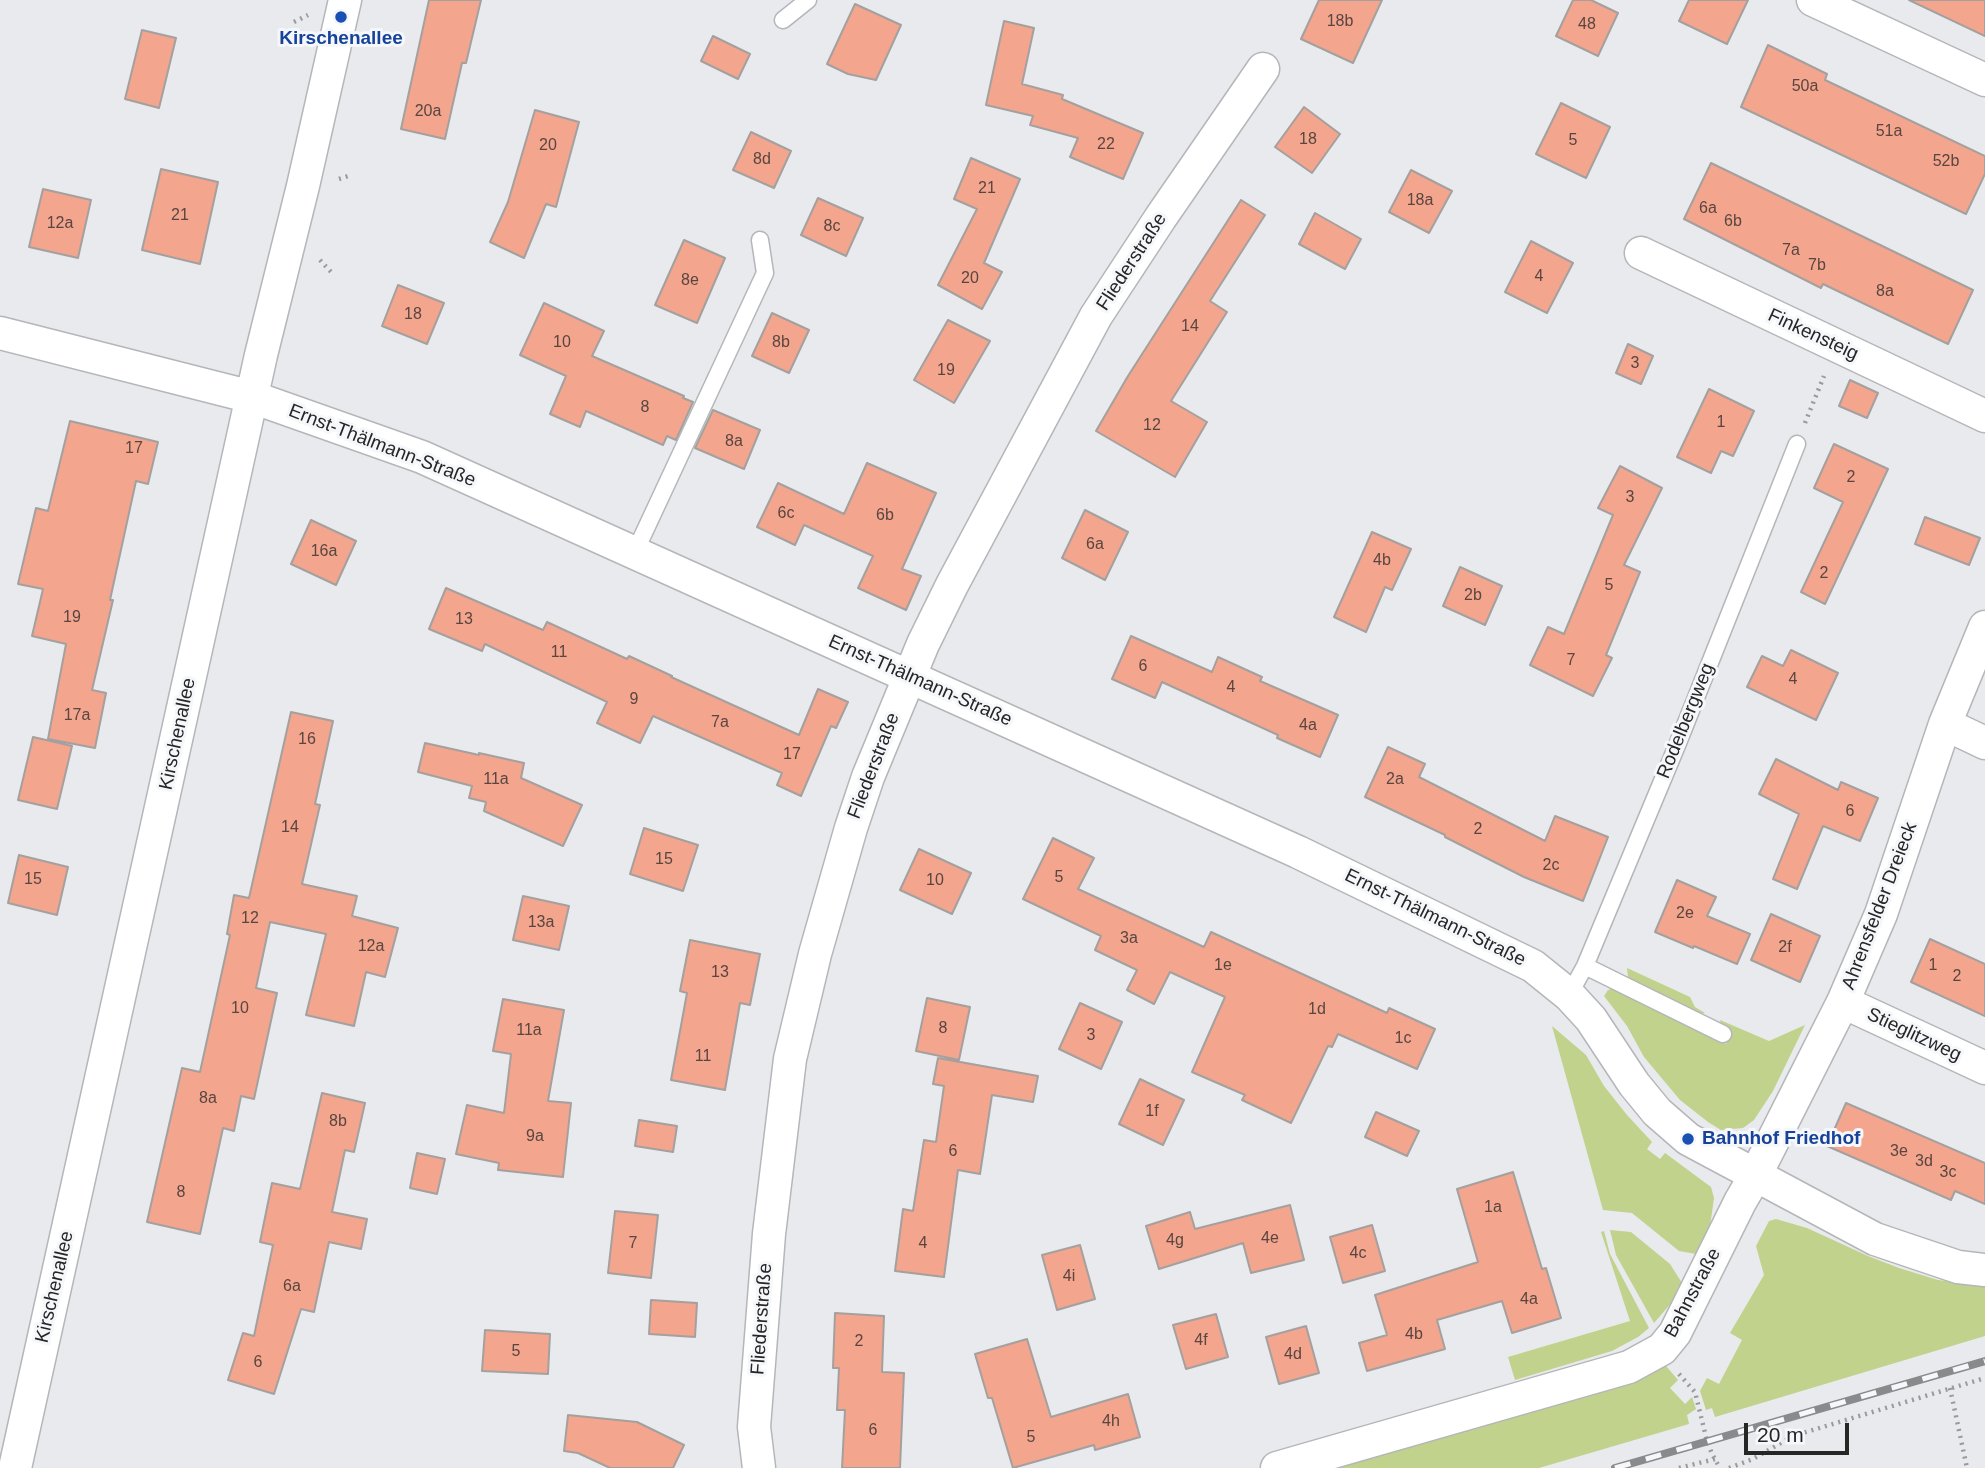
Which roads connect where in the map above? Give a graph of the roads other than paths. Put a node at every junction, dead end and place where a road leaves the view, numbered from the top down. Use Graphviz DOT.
graph roads {
  1 [pos="345,0"];
  2 [pos="808,0"];
  3 [pos="1813,0"];
  4 [pos="783,20"];
  5 [pos="1263,69"];
  6 [pos="1985,80"];
  7 [pos="760,240"];
  8 [pos="1641,253"];
  9 [pos="0,333"];
  10 [pos="251,397"];
  11 [pos="1985,416"];
  12 [pos="1797,444"];
  13 [pos="635,552"];
  14 [pos="1985,627"];
  15 [pos="909,677"];
  16 [pos="1945,724"];
  17 [pos="1985,743"];
  18 [pos="1585,966"];
  19 [pos="1569,995"];
  20 [pos="1843,1002"];
  21 [pos="1723,1034"];
  22 [pos="1985,1068"];
  23 [pos="1755,1176"];
  24 [pos="1985,1269"];
  25 [pos="15,1468"];
  26 [pos="759,1468"];
  27 [pos="1277,1468"];
  1 -- 10 [label="street, Kirschenallee"];
  2 -- 4 [label="lane"];
  3 -- 6 [label="street"];
  5 -- 15 [label="street, Fliederstraße"];
  7 -- 13 [label="lane"];
  8 -- 11 [label="street, Finkensteig"];
  9 -- 10 [label="street, Ernst-Thälmann-Straße"];
  10 -- 13 [label="street, Ernst-Thälmann-Straße"];
  10 -- 25 [label="street, Kirschenallee"];
  12 -- 18 [label="lane, Rodelbergweg"];
  13 -- 15 [label="street, Ernst-Thälmann-Straße"];
  14 -- 16 [label="street, Ahrensfelder Dreieck"];
  15 -- 19 [label="street, Ernst-Thälmann-Straße"];
  15 -- 26 [label="street, Fliederstraße"];
  16 -- 17 [label="street"];
  16 -- 20 [label="street, Ahrensfelder Dreieck"];
  18 -- 19 [label="lane, Rodelbergweg"];
  18 -- 21 [label="lane"];
  19 -- 23 [label="street, Ernst-Thälmann-Straße"];
  20 -- 22 [label="street, Stieglitzweg"];
  20 -- 23 [label="street, Ahrensfelder Dreieck"];
  23 -- 24 [label="street"];
  23 -- 27 [label="street, Bahnstraße"];
}
